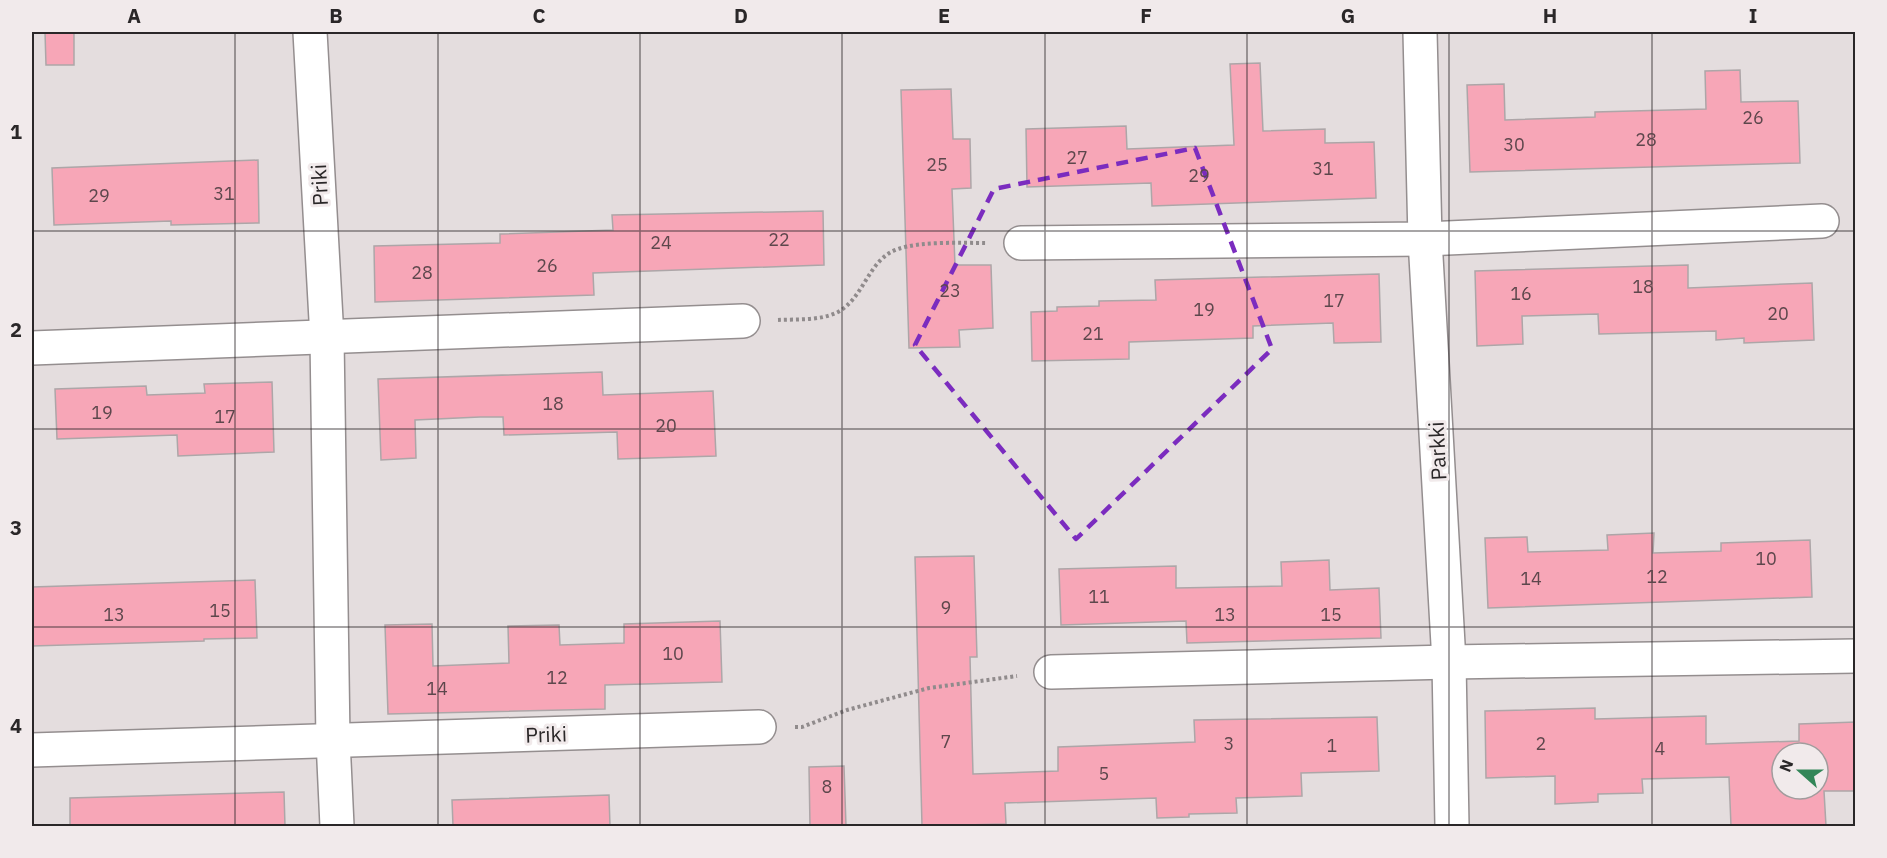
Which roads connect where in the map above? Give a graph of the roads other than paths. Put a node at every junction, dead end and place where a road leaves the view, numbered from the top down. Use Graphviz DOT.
graph roads {
  1 [pos="310,32"];
  2 [pos="1420,32"];
  3 [pos="1822,221"];
  4 [pos="1425,239"];
  5 [pos="1021,243"];
  6 [pos="742,321"];
  7 [pos="327,338"];
  8 [pos="32,348"];
  9 [pos="1856,656"];
  10 [pos="1449,662"];
  11 [pos="1051,672"];
  12 [pos="759,727"];
  13 [pos="333,740"];
  14 [pos="32,750"];
  15 [pos="337,826"];
  16 [pos="1452,826"];
  1 -- 7 [label="street, Priki"];
  2 -- 4 [label="street, Parkki"];
  3 -- 4 [label="street"];
  4 -- 5 [label="street"];
  4 -- 10 [label="street, Parkki"];
  6 -- 7 [label="street"];
  7 -- 8 [label="street"];
  7 -- 13 [label="street, Priki"];
  9 -- 10 [label="street"];
  10 -- 11 [label="street"];
  10 -- 16 [label="street, Parkki"];
  12 -- 13 [label="street, Priki"];
  13 -- 14 [label="street, Priki"];
  13 -- 15 [label="street, Priki"];
}
